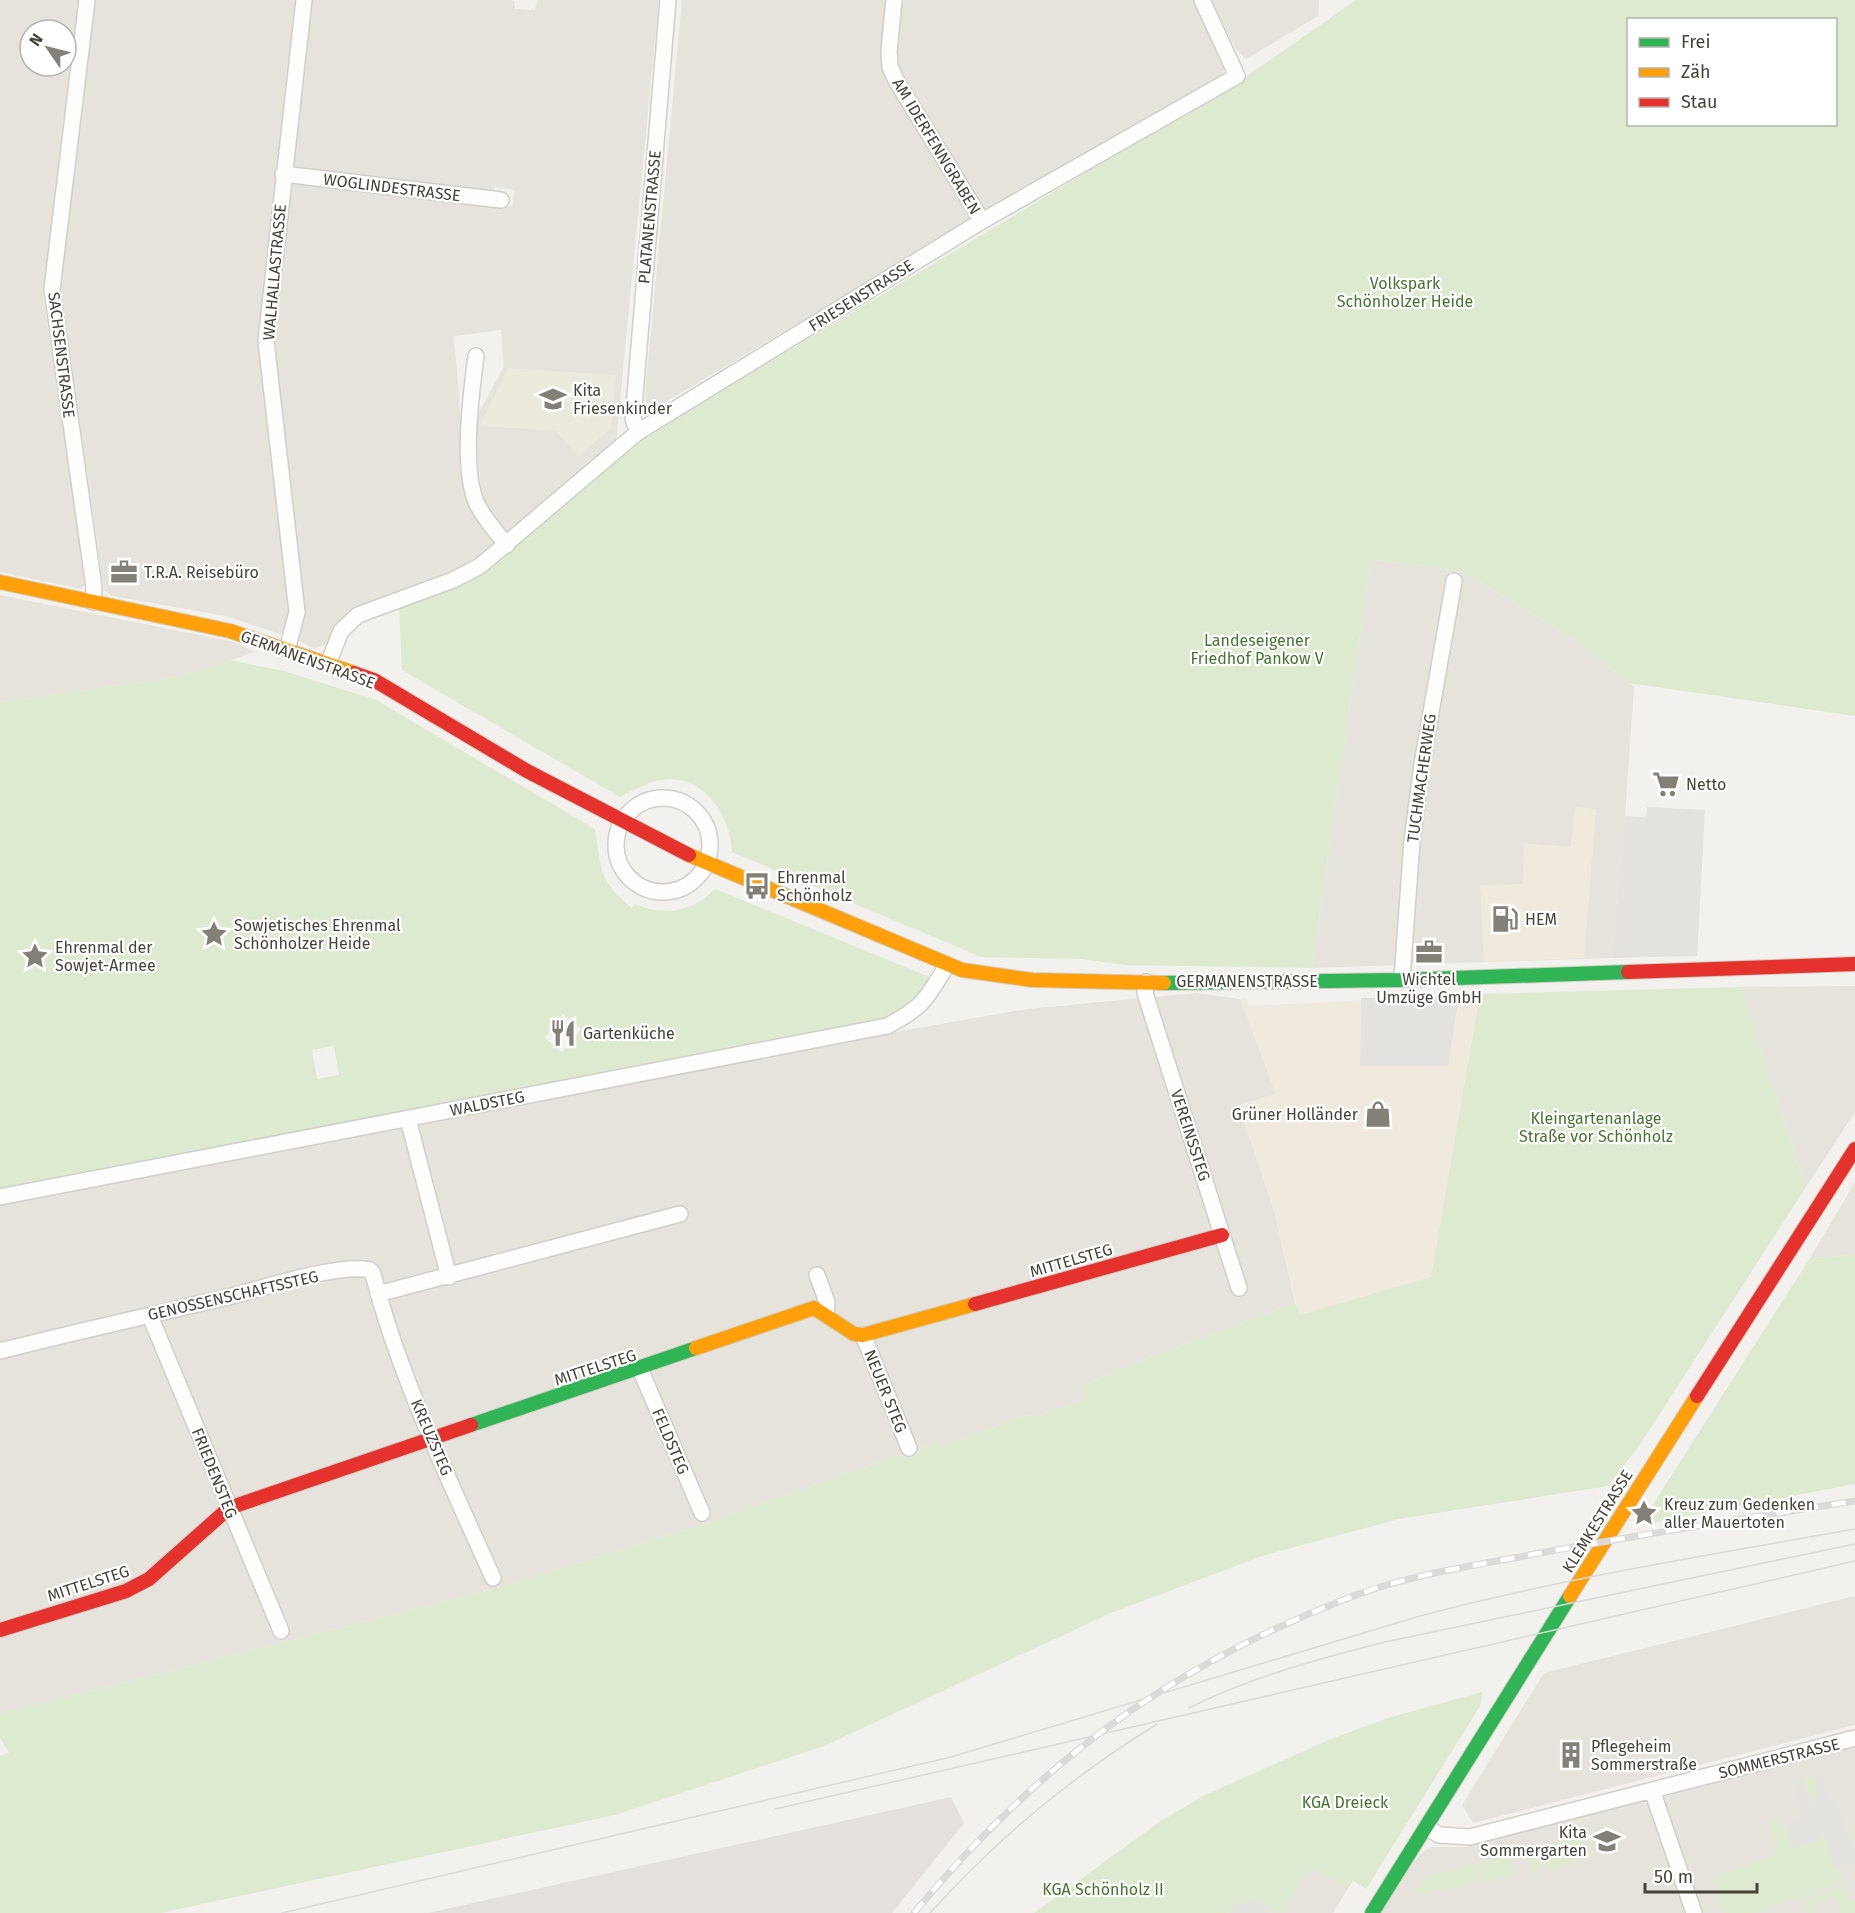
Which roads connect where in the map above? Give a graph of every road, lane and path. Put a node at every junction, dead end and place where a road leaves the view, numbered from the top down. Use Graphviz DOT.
graph roads {
  1 [pos="87,0"];
  2 [pos="304,0"];
  3 [pos="668,0"];
  4 [pos="894,0"];
  5 [pos="1202,0"];
  6 [pos="283,174"];
  7 [pos="501,200"];
  8 [pos="982,221"];
  9 [pos="476,356"];
  10 [pos="638,432"];
  11 [pos="507,545"];
  12 [pos="1454,581"];
  13 [pos="0,582"];
  14 [pos="93,602"];
  15 [pos="287,650"];
  16 [pos="328,664"];
  17 [pos="622,822"];
  18 [pos="706,864"];
  19 [pos="1855,964"];
  20 [pos="947,965"];
  21 [pos="1402,978"];
  22 [pos="1146,982"];
  23 [pos="408,1119"];
  24 [pos="1855,1149"];
  25 [pos="0,1197"];
  26 [pos="680,1214"];
  27 [pos="1222,1235"];
  28 [pos="817,1275"];
  29 [pos="449,1277"];
  30 [pos="1239,1288"];
  31 [pos="378,1294"];
  32 [pos="826,1314"];
  33 [pos="150,1316"];
  34 [pos="863,1335"];
  35 [pos="0,1351"];
  36 [pos="640,1370"];
  37 [pos="430,1437"];
  38 [pos="909,1448"];
  39 [pos="229,1508"];
  40 [pos="702,1513"];
  41 [pos="493,1578"];
  42 [pos="0,1630"];
  43 [pos="281,1630"];
  44 [pos="1855,1738"];
  45 [pos="1652,1790"];
  46 [pos="1426,1827"];
  47 [pos="1372,1913"];
  48 [pos="1694,1913"];
  1 -- 14 [label="street, SACHSENSTRASSE"];
  2 -- 6 [label="street, WALHALLASTRASSE"];
  3 -- 10 [label="street, PLATANENSTRASSE"];
  4 -- 8 [label="street, AM IDERFENNGRABEN"];
  5 -- 8 [label="street, FRIESENSTRASSE"];
  6 -- 7 [label="street, WOGLINDESTRASSE"];
  6 -- 15 [label="street, WALHALLASTRASSE"];
  8 -- 10 [label="street, FRIESENSTRASSE"];
  9 -- 11 [label="street"];
  10 -- 11 [label="street, FRIESENSTRASSE"];
  11 -- 16 [label="street, FRIESENSTRASSE"];
  12 -- 21 [label="street, TUCHMACHERWEG"];
  13 -- 14 [label="street, GERMANENSTRASSE"];
  14 -- 15 [label="street, GERMANENSTRASSE"];
  15 -- 16 [label="street, GERMANENSTRASSE"];
  16 -- 17 [label="street, GERMANENSTRASSE"];
  17 -- 18 [label="street, GERMANENSTRASSE"];
  17 -- 18 [label="street"];
  17 -- 18 [label="street"];
  18 -- 20 [label="street, GERMANENSTRASSE"];
  19 -- 21 [label="street, GERMANENSTRASSE"];
  20 -- 22 [label="street, GERMANENSTRASSE"];
  20 -- 23 [label="street, WALDSTEG"];
  21 -- 22 [label="street, GERMANENSTRASSE"];
  22 -- 27 [label="street, VEREINSSTEG"];
  23 -- 25 [label="street, WALDSTEG"];
  23 -- 29 [label="street"];
  24 -- 46 [label="street, KLEMKESTRASSE"];
  26 -- 29 [label="street"];
  27 -- 30 [label="street, VEREINSSTEG"];
  27 -- 34 [label="street, MITTELSTEG"];
  28 -- 32 [label="street"];
  29 -- 31 [label="street"];
  31 -- 33 [label="street, GENOSSENSCHAFTSSTEG"];
  31 -- 37 [label="street, KREUZSTEG"];
  32 -- 34 [label="street"];
  32 -- 36 [label="street, MITTELSTEG"];
  33 -- 35 [label="street, GENOSSENSCHAFTSSTEG"];
  33 -- 39 [label="street, FRIEDENSTEG"];
  34 -- 38 [label="street, NEUER STEG"];
  36 -- 37 [label="street, MITTELSTEG"];
  36 -- 40 [label="street, FELDSTEG"];
  37 -- 39 [label="street, MITTELSTEG"];
  37 -- 41 [label="street, KREUZSTEG"];
  39 -- 42 [label="street, MITTELSTEG"];
  39 -- 43 [label="street, FRIEDENSTEG"];
  44 -- 45 [label="street, SOMMERSTRASSE"];
  45 -- 46 [label="street, SOMMERSTRASSE"];
  45 -- 48 [label="street"];
  46 -- 47 [label="street, KLEMKESTRASSE"];
}
